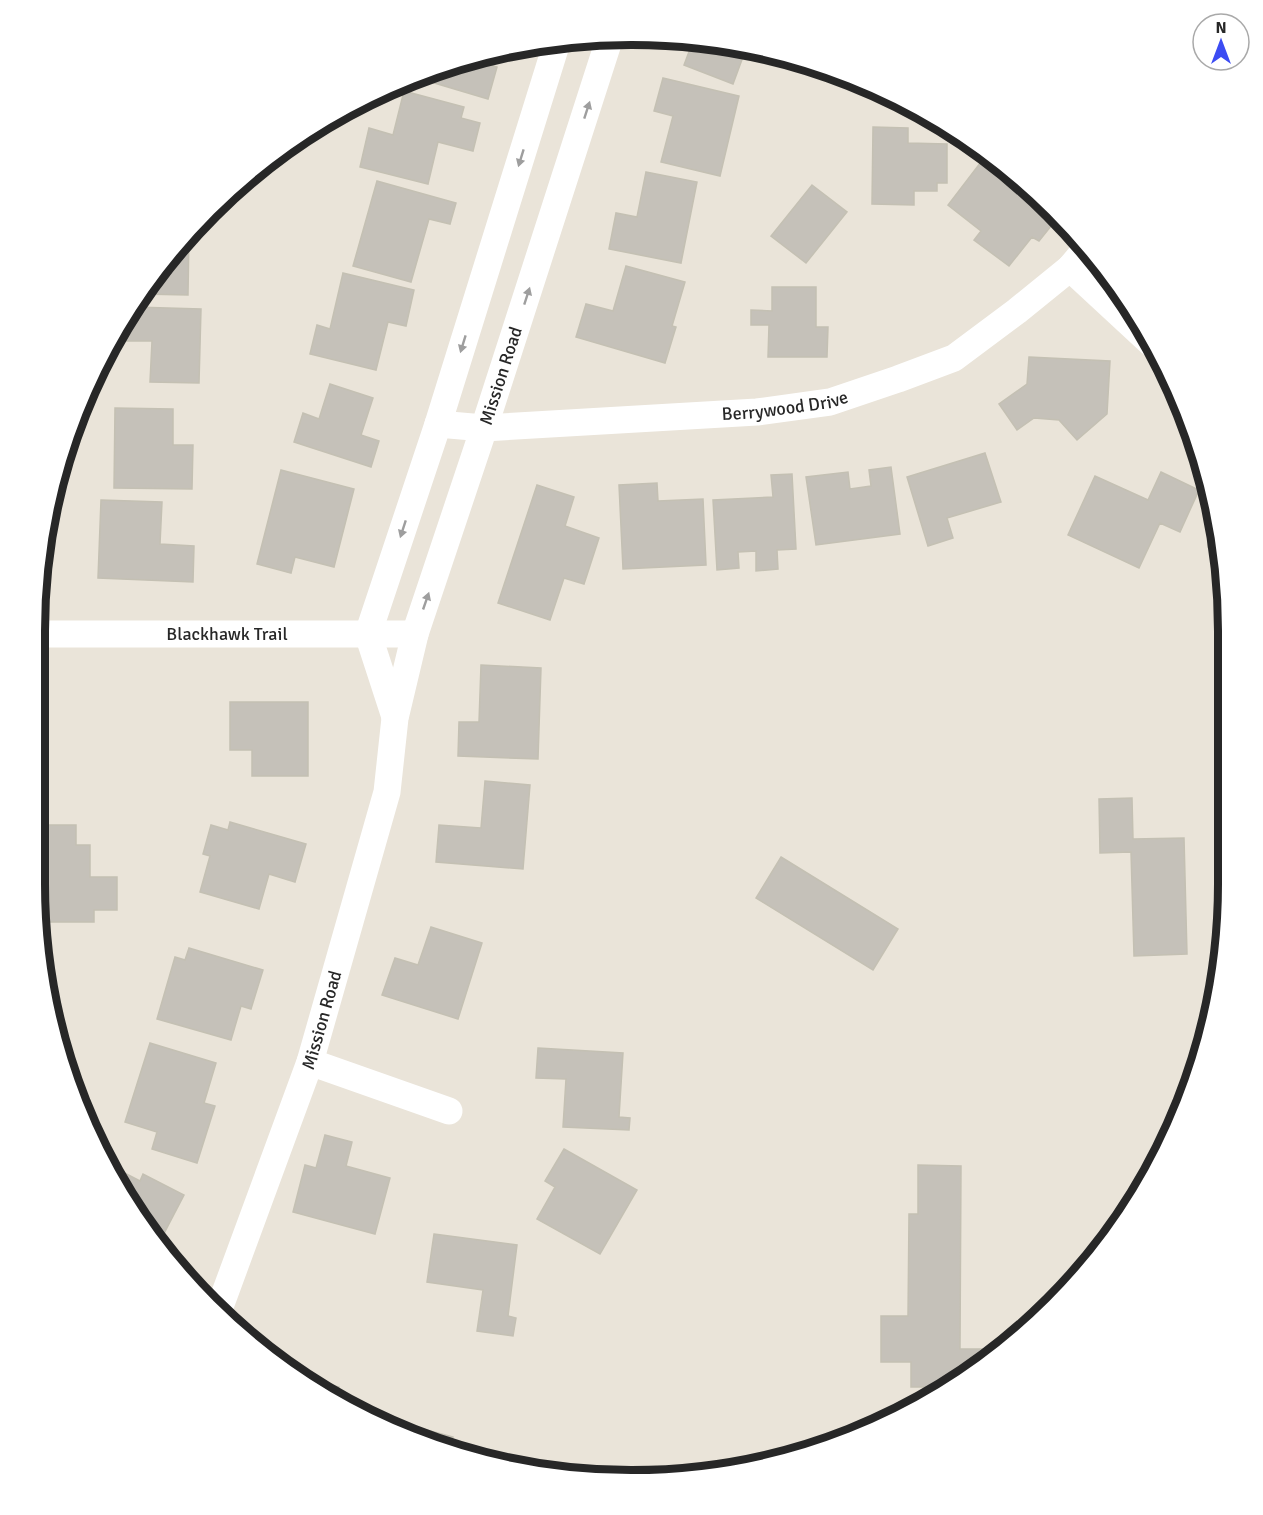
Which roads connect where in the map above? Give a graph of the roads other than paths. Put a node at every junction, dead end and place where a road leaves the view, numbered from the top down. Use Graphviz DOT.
graph roads {
  1 [pos="607,46"];
  2 [pos="556,50"];
  3 [pos="1078,259"];
  4 [pos="1119,307"];
  5 [pos="438,424"];
  6 [pos="484,428"];
  7 [pos="45,634"];
  8 [pos="368,634"];
  9 [pos="415,634"];
  10 [pos="395,718"];
  11 [pos="310,1062"];
  12 [pos="449,1112"];
  13 [pos="222,1302"];
  6 -- 1 [label="street, Mission Road, one-way"];
  2 -- 5 [label="street, one-way"];
  3 -- 4 [label="street"];
  3 -- 6 [label="street, Berrywood Drive"];
  5 -- 6 [label="street, Berrywood Drive"];
  5 -- 8 [label="street, one-way"];
  9 -- 6 [label="street, Mission Road, one-way"];
  7 -- 8 [label="street, Blackhawk Trail"];
  8 -- 9 [label="street, Blackhawk Trail"];
  8 -- 10 [label="street, Mission Road"];
  9 -- 10 [label="street, Mission Road"];
  10 -- 11 [label="street, Mission Road"];
  11 -- 12 [label="street"];
  11 -- 13 [label="street, Mission Road"];
}
